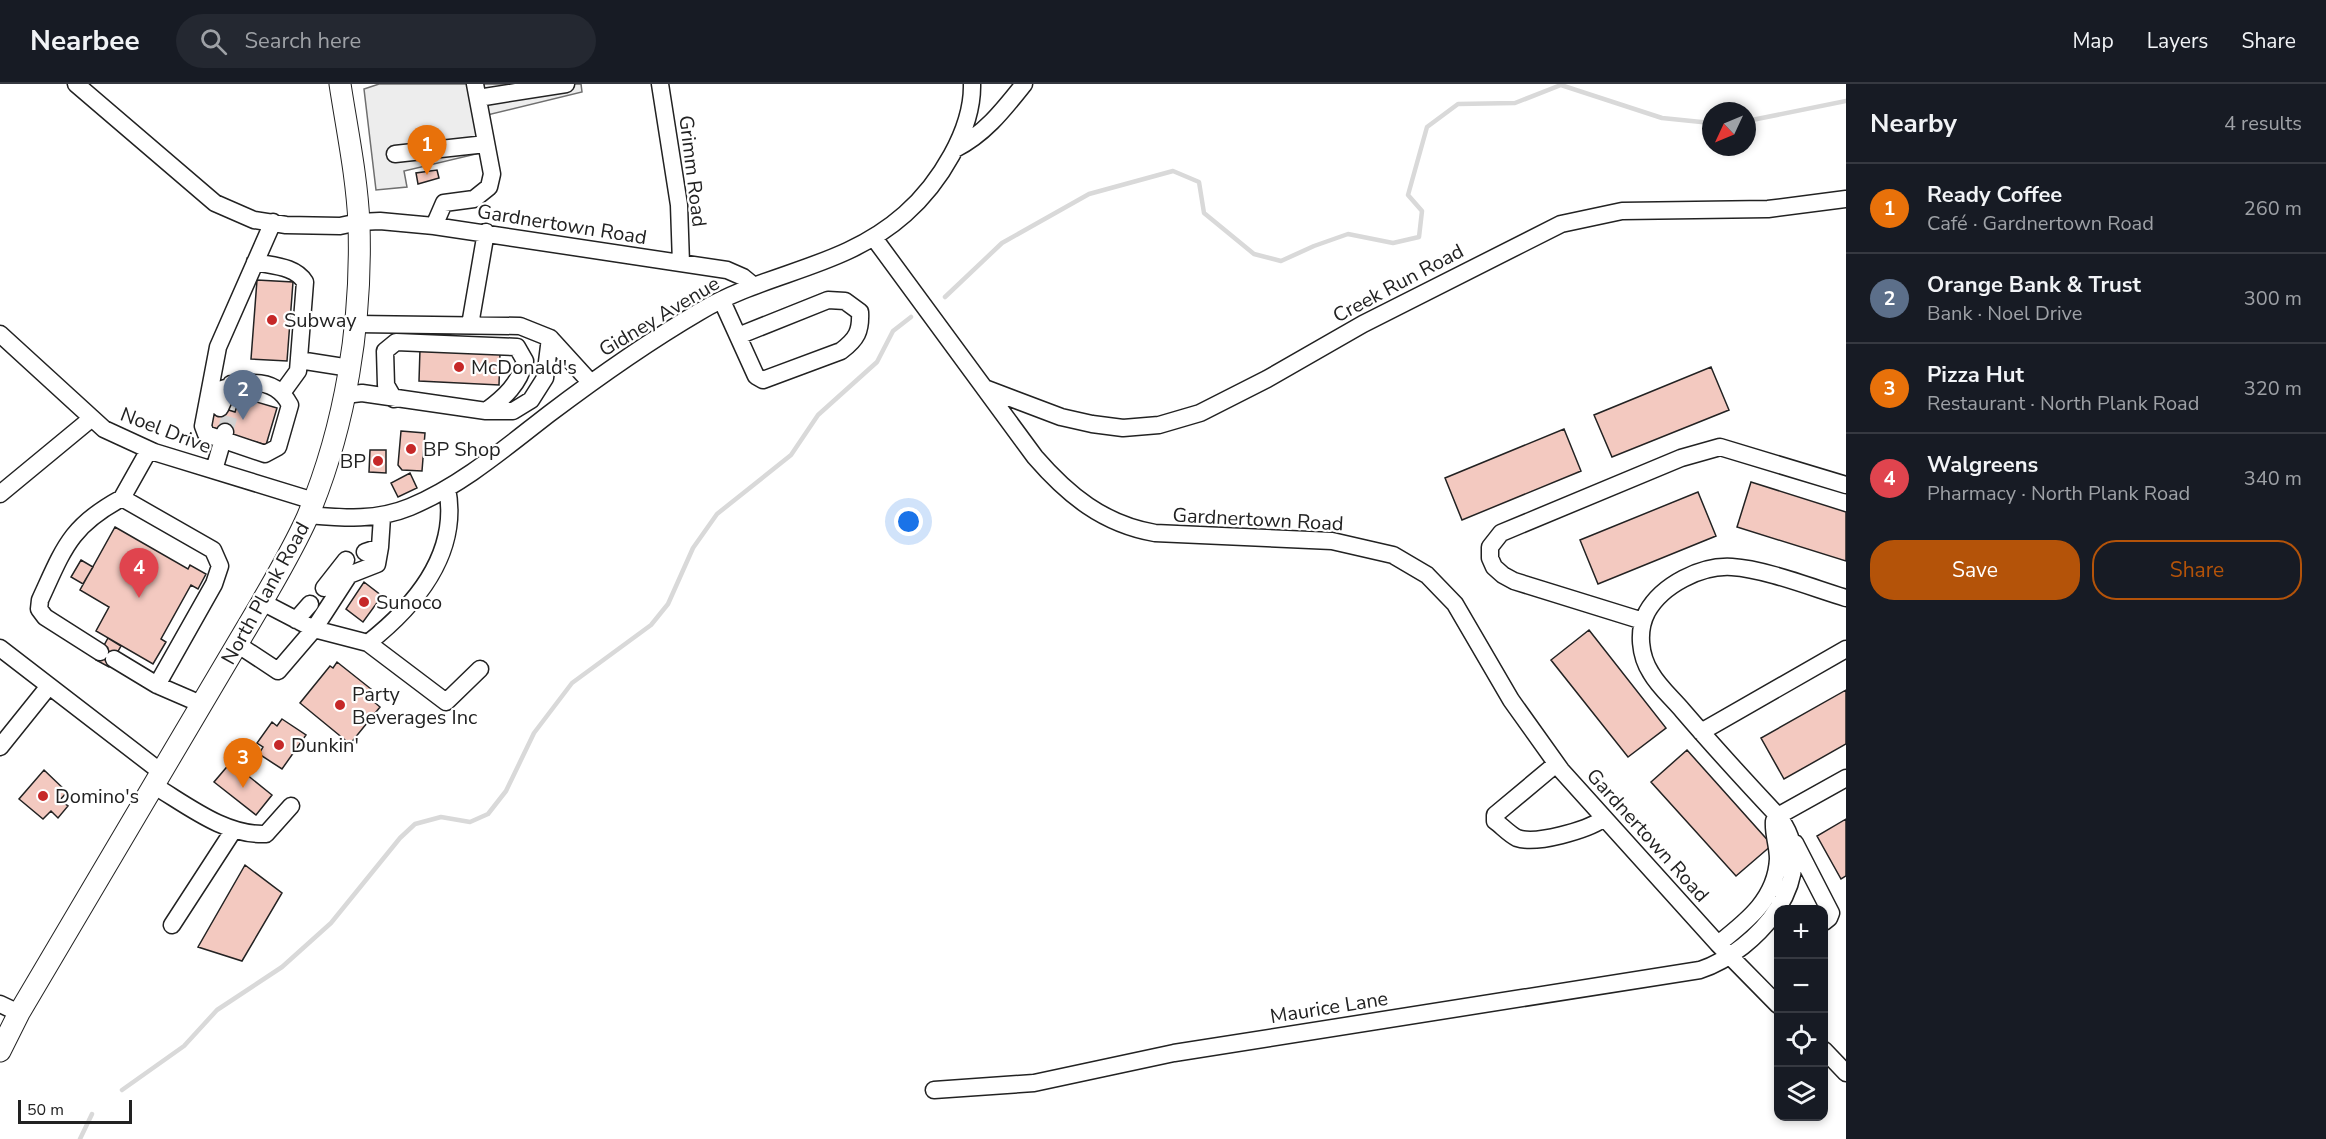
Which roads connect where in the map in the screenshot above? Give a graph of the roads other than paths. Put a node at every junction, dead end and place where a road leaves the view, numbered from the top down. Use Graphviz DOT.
graph roads {
  1 [pos="76,84"];
  2 [pos="340,84"];
  3 [pos="566,84"];
  4 [pos="660,84"];
  5 [pos="972,84"];
  6 [pos="1024,84"];
  7 [pos="477,91"];
  8 [pos="486,144"];
  9 [pos="956,149"];
  10 [pos="395,154"];
  11 [pos="1846,199"];
  12 [pos="273,222"];
  13 [pos="359,222"];
  14 [pos="434,226"];
  15 [pos="486,232"];
  16 [pos="874,238"];
  17 [pos="255,262"];
  18 [pos="681,263"];
  19 [pos="754,286"];
  20 [pos="722,301"];
  21 [pos="356,324"];
  22 [pos="470,325"];
  23 [pos="0,334"];
  24 [pos="738,336"];
  25 [pos="550,338"];
  26 [pos="299,360"];
  27 [pos="350,368"];
  28 [pos="591,383"];
  29 [pos="231,387"];
  30 [pos="986,389"];
  31 [pos="211,393"];
  32 [pos="282,393"];
  33 [pos="345,395"];
  34 [pos="394,399"];
  35 [pos="226,409"];
  36 [pos="486,411"];
  37 [pos="92,418"];
  38 [pos="218,435"];
  39 [pos="149,450"];
  40 [pos="214,470"];
  41 [pos="1846,484"];
  42 [pos="447,488"];
  43 [pos="0,494"];
  44 [pos="122,498"];
  45 [pos="311,508"];
  46 [pos="382,517"];
  47 [pos="344,569"];
  48 [pos="324,588"];
  49 [pos="1846,598"];
  50 [pos="262,602"];
  51 [pos="310,604"];
  52 [pos="296,620"];
  53 [pos="1643,621"];
  54 [pos="314,628"];
  55 [pos="368,643"];
  56 [pos="237,644"];
  57 [pos="0,648"];
  58 [pos="1846,649"];
  59 [pos="480,669"];
  60 [pos="158,685"];
  61 [pos="49,686"];
  62 [pos="201,704"];
  63 [pos="1701,732"];
  64 [pos="0,747"];
  65 [pos="1556,764"];
  66 [pos="1846,778"];
  67 [pos="157,779"];
  68 [pos="291,806"];
  69 [pos="1778,816"];
  70 [pos="1603,819"];
  71 [pos="233,831"];
  72 [pos="1792,838"];
  73 [pos="1828,905"];
  74 [pos="1846,908"];
  75 [pos="1769,917"];
  76 [pos="1828,919"];
  77 [pos="172,925"];
  78 [pos="1718,944"];
  79 [pos="1730,957"];
  80 [pos="1774,1000"];
  81 [pos="10,1008"];
  82 [pos="0,1051"];
  83 [pos="1828,1054"];
  84 [pos="1846,1073"];
  85 [pos="933,1090"];
  1 -- 12 [label="street, Gardnertown Road"];
  2 -- 13 [label="main road, North Plank Road"];
  3 -- 7 [label="street"];
  4 -- 18 [label="street, Grimm Road"];
  5 -- 9 [label="street, Gidney Avenue"];
  6 -- 9 [label="street"];
  7 -- 8 [label="street"];
  8 -- 10 [label="street"];
  8 -- 14 [label="street"];
  9 -- 16 [label="street, Gidney Avenue"];
  11 -- 30 [label="street, Creek Run Road"];
  12 -- 13 [label="street, Gardnertown Road"];
  12 -- 17 [label="street"];
  13 -- 14 [label="street, Gardnertown Road"];
  13 -- 21 [label="main road, North Plank Road"];
  14 -- 15 [label="street, Gardnertown Road"];
  15 -- 18 [label="street, Gardnertown Road"];
  15 -- 22 [label="street"];
  16 -- 19 [label="street, Gidney Avenue"];
  16 -- 30 [label="street, Gardnertown Road"];
  17 -- 26 [label="street"];
  17 -- 31 [label="street"];
  18 -- 19 [label="street, Gardnertown Road"];
  19 -- 20 [label="street, Gidney Avenue"];
  20 -- 24 [label="street"];
  20 -- 28 [label="street, Gidney Avenue"];
  21 -- 22 [label="street"];
  21 -- 27 [label="main road, North Plank Road"];
  22 -- 25 [label="street"];
  23 -- 37 [label="street, Noel Drive"];
  24 -- 24 [label="street"];
  25 -- 28 [label="street"];
  25 -- 36 [label="street"];
  26 -- 27 [label="street"];
  26 -- 32 [label="street"];
  27 -- 33 [label="main road, North Plank Road"];
  28 -- 42 [label="street, Gidney Avenue"];
  29 -- 31 [label="street"];
  29 -- 32 [label="street"];
  29 -- 35 [label="street"];
  30 -- 65 [label="street, Gardnertown Road"];
  31 -- 38 [label="street"];
  32 -- 38 [label="street"];
  33 -- 34 [label="street"];
  33 -- 45 [label="main road, North Plank Road"];
  34 -- 36 [label="street"];
  34 -- 36 [label="street"];
  37 -- 39 [label="street, Noel Drive"];
  37 -- 43 [label="street"];
  38 -- 40 [label="street"];
  39 -- 40 [label="street, Noel Drive"];
  39 -- 44 [label="street"];
  40 -- 45 [label="street, Noel Drive"];
  41 -- 53 [label="street"];
  42 -- 46 [label="street, Gidney Avenue"];
  42 -- 55 [label="street"];
  44 -- 60 [label="street"];
  44 -- 60 [label="street"];
  45 -- 46 [label="street, Gidney Avenue"];
  45 -- 50 [label="main road, North Plank Road"];
  46 -- 47 [label="street"];
  47 -- 48 [label="street"];
  47 -- 54 [label="street"];
  49 -- 53 [label="street"];
  50 -- 52 [label="street"];
  50 -- 56 [label="main road, North Plank Road"];
  51 -- 52 [label="street"];
  52 -- 54 [label="street"];
  53 -- 63 [label="street"];
  54 -- 55 [label="street"];
  54 -- 56 [label="street"];
  55 -- 59 [label="street"];
  56 -- 62 [label="main road, North Plank Road"];
  57 -- 61 [label="street"];
  58 -- 63 [label="street"];
  60 -- 62 [label="street"];
  61 -- 64 [label="street"];
  61 -- 67 [label="street"];
  62 -- 67 [label="main road, North Plank Road"];
  63 -- 69 [label="street"];
  65 -- 70 [label="street, Gardnertown Road"];
  65 -- 70 [label="street"];
  66 -- 69 [label="street"];
  67 -- 71 [label="street"];
  67 -- 81 [label="main road, North Plank Road"];
  68 -- 71 [label="street"];
  69 -- 72 [label="street"];
  69 -- 75 [label="street"];
  70 -- 78 [label="street, Gardnertown Road"];
  71 -- 77 [label="street"];
  72 -- 73 [label="street"];
  72 -- 75 [label="street"];
  74 -- 76 [label="street"];
  75 -- 78 [label="street"];
  75 -- 79 [label="street"];
  78 -- 79 [label="street, Gardnertown Road"];
  79 -- 80 [label="street, Gardnertown Road"];
  79 -- 85 [label="street, Maurice Lane"];
  81 -- 82 [label="main road, North Plank Road"];
  83 -- 84 [label="street"];
}
